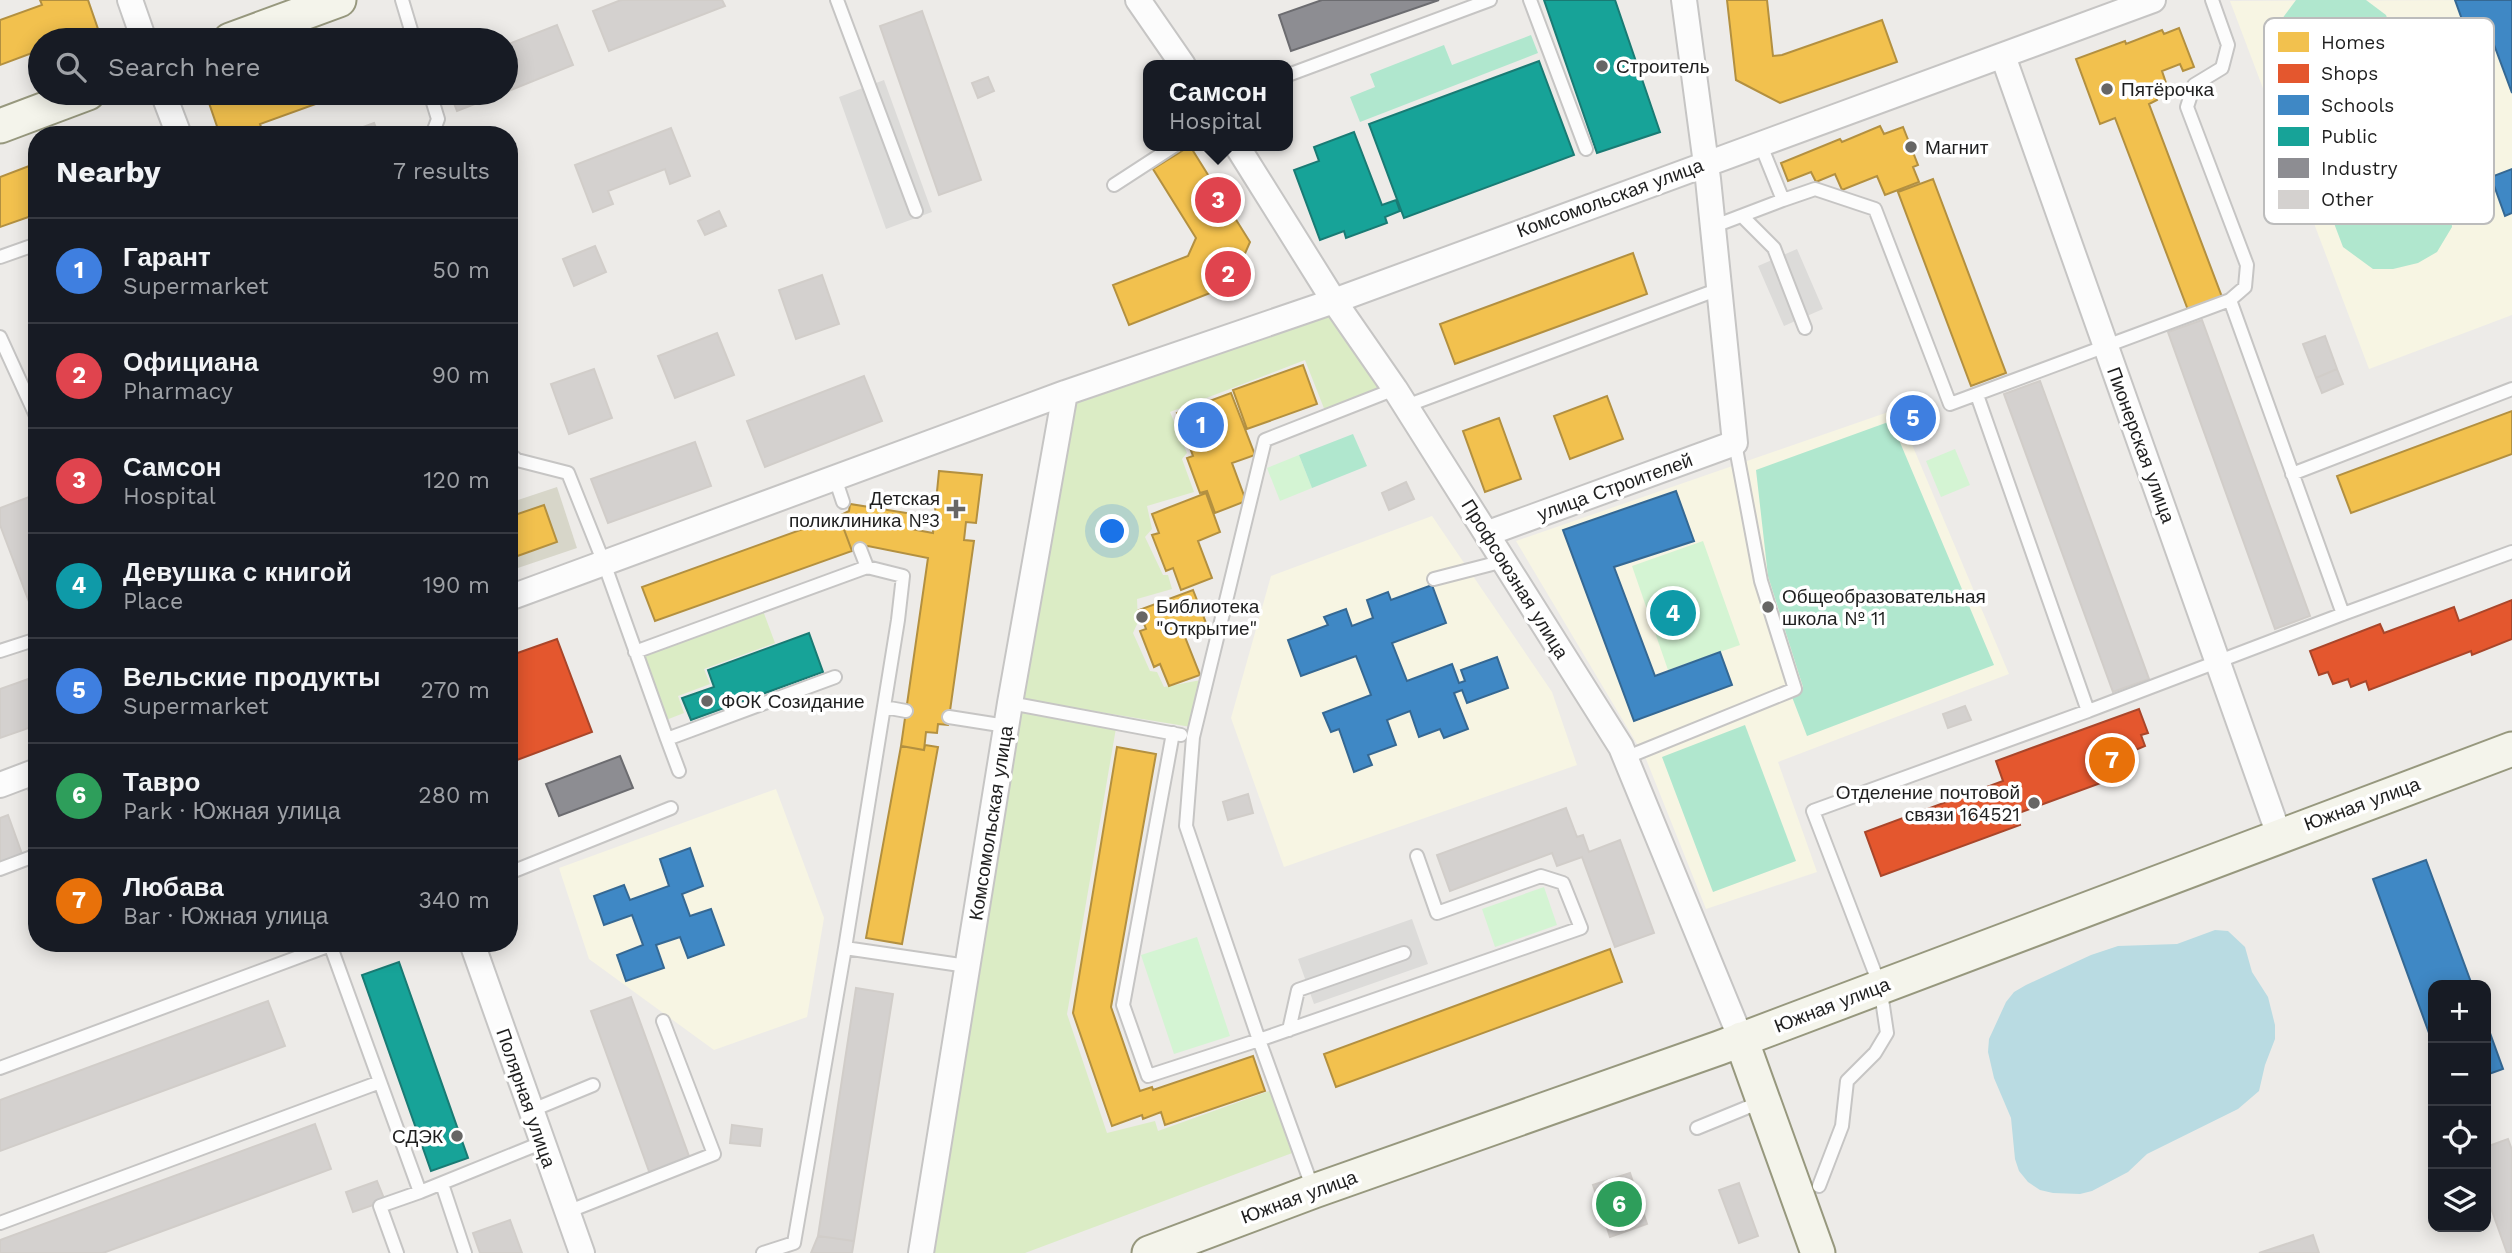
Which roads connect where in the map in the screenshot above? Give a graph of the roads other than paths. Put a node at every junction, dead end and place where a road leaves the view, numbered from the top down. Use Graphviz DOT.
graph roads {
  1 [pos="130,0"];
  2 [pos="339,0"];
  3 [pos="402,0"];
  4 [pos="837,0"];
  5 [pos="1138,0"];
  6 [pos="1490,0"];
  7 [pos="1531,0"];
  8 [pos="1684,0"];
  9 [pos="2153,0"];
  10 [pos="2212,0"];
  11 [pos="140,28"];
  12 [pos="263,28"];
  13 [pos="410,28"];
  14 [pos="2003,55"];
  15 [pos="1180,60"];
  16 [pos="1293,73"];
  17 [pos="55,105"];
  18 [pos="167,105"];
  19 [pos="434,105"];
  20 [pos="0,125"];
  21 [pos="175,126"];
  22 [pos="435,126"];
  23 [pos="1760,143"];
  24 [pos="1586,149"];
  25 [pos="1166,151"];
  26 [pos="1240,151"];
  27 [pos="1704,163"];
  28 [pos="1114,185"];
  29 [pos="1783,200"];
  30 [pos="916,212"];
  31 [pos="1742,216"];
  32 [pos="1712,227"];
  33 [pos="28,247"];
  34 [pos="0,257"];
  35 [pos="1719,289"];
  36 [pos="2230,300"];
  37 [pos="1334,301"];
  38 [pos="1805,328"];
  39 [pos="0,337"];
  40 [pos="2106,348"];
  41 [pos="2512,389"];
  42 [pos="1065,393"];
  43 [pos="1977,395"];
  44 [pos="28,398"];
  45 [pos="1401,398"];
  46 [pos="1735,443"];
  47 [pos="518,460"];
  48 [pos="2292,474"];
  49 [pos="835,478"];
  50 [pos="843,502"];
  51 [pos="1494,531"];
  52 [pos="860,549"];
  53 [pos="2512,552"];
  54 [pos="1504,561"];
  55 [pos="604,563"];
  56 [pos="867,567"];
  57 [pos="1434,579"];
  58 [pos="518,595"];
  59 [pos="2343,614"];
  60 [pos="28,642"];
  61 [pos="0,651"];
  62 [pos="635,652"];
  63 [pos="2218,662"];
  64 [pos="835,677"];
  65 [pos="884,707"];
  66 [pos="906,711"];
  67 [pos="2088,711"];
  68 [pos="1008,715"];
  69 [pos="949,717"];
  70 [pos="1173,733"];
  71 [pos="1193,737"];
  72 [pos="667,739"];
  73 [pos="2512,749"];
  74 [pos="1625,758"];
  75 [pos="679,771"];
  76 [pos="28,780"];
  77 [pos="0,785"];
  78 [pos="671,808"];
  79 [pos="2279,835"];
  80 [pos="1417,856"];
  81 [pos="28,858"];
  82 [pos="0,869"];
  83 [pos="518,869"];
  84 [pos="845,948"];
  85 [pos="315,952"];
  86 [pos="336,952"];
  87 [pos="475,952"];
  88 [pos="1404,953"];
  89 [pos="967,966"];
  90 [pos="1880,986"];
  91 [pos="663,1021"];
  92 [pos="1289,1030"];
  93 [pos="1741,1039"];
  94 [pos="1259,1040"];
  95 [pos="0,1068"];
  96 [pos="380,1082"];
  97 [pos="593,1085"];
  98 [pos="1763,1101"];
  99 [pos="530,1111"];
  100 [pos="1696,1128"];
  101 [pos="541,1143"];
  102 [pos="442,1184"];
  103 [pos="1819,1186"];
  104 [pos="1314,1191"];
  105 [pos="420,1192"];
  106 [pos="567,1212"];
  107 [pos="0,1223"];
  108 [pos="397,1253"];
  109 [pos="465,1253"];
  110 [pos="582,1253"];
  111 [pos="763,1253"];
  112 [pos="921,1253"];
  113 [pos="1149,1253"];
  114 [pos="1818,1253"];
  1 -- 11 [label="street"];
  2 -- 12 [label="main road"];
  3 -- 13 [label="lane"];
  4 -- 30 [label="lane"];
  5 -- 15 [label="street"];
  6 -- 16 [label="lane"];
  7 -- 24 [label="lane"];
  8 -- 27 [label="street"];
  9 -- 14 [label="street, Комсомольская улица"];
  10 -- 36 [label="lane"];
  14 -- 23 [label="street, Комсомольская улица"];
  14 -- 40 [label="street, Пионерская улица"];
  17 -- 20 [label="main road"];
  18 -- 21 [label="street"];
  19 -- 22 [label="lane"];
  23 -- 27 [label="street, Комсомольская улица"];
  23 -- 29 [label="lane"];
  25 -- 28 [label="lane"];
  26 -- 37 [label="street, Профсоюзная улица"];
  27 -- 32 [label="street"];
  27 -- 37 [label="street, Комсомольская улица"];
  29 -- 31 [label="lane"];
  29 -- 43 [label="lane"];
  31 -- 32 [label="lane"];
  31 -- 38 [label="lane"];
  32 -- 35 [label="street"];
  33 -- 34 [label="lane"];
  35 -- 45 [label="lane"];
  35 -- 46 [label="street"];
  36 -- 40 [label="lane"];
  36 -- 48 [label="lane"];
  37 -- 42 [label="street, Комсомольская улица"];
  37 -- 45 [label="street, Профсоюзная улица"];
  39 -- 44 [label="lane"];
  40 -- 43 [label="lane"];
  40 -- 63 [label="street, Пионерская улица"];
  41 -- 48 [label="lane"];
  42 -- 49 [label="street, Комсомольская улица"];
  42 -- 68 [label="street, Комсомольская улица"];
  43 -- 67 [label="lane"];
  45 -- 54 [label="street, Профсоюзная улица"];
  45 -- 71 [label="lane"];
  46 -- 51 [label="street, улица Строителей"];
  46 -- 74 [label="lane"];
  47 -- 55 [label="lane"];
  48 -- 59 [label="lane"];
  49 -- 50 [label="lane"];
  49 -- 55 [label="street, Комсомольская улица"];
  52 -- 56 [label="lane"];
  53 -- 59 [label="lane"];
  54 -- 57 [label="lane"];
  54 -- 74 [label="street, Профсоюзная улица"];
  55 -- 58 [label="street, Комсомольская улица"];
  55 -- 62 [label="lane"];
  56 -- 62 [label="lane"];
  56 -- 65 [label="lane"];
  59 -- 63 [label="lane"];
  60 -- 61 [label="lane"];
  62 -- 72 [label="lane"];
  63 -- 67 [label="lane"];
  63 -- 79 [label="street, Пионерская улица"];
  64 -- 72 [label="lane"];
  65 -- 66 [label="lane"];
  65 -- 84 [label="lane"];
  67 -- 90 [label="lane"];
  68 -- 69 [label="lane"];
  68 -- 70 [label="lane"];
  68 -- 89 [label="street, Комсомольская улица"];
  70 -- 71 [label="lane"];
  70 -- 94 [label="lane"];
  71 -- 94 [label="lane"];
  72 -- 75 [label="lane"];
  73 -- 79 [label="main road, Южная улица"];
  74 -- 93 [label="street, Профсоюзная улица"];
  76 -- 77 [label="street"];
  78 -- 83 [label="lane"];
  79 -- 90 [label="main road, Южная улица"];
  80 -- 92 [label="lane"];
  81 -- 82 [label="lane"];
  84 -- 89 [label="lane"];
  84 -- 111 [label="lane"];
  85 -- 95 [label="lane"];
  86 -- 96 [label="lane"];
  87 -- 99 [label="street, Полярная улица"];
  88 -- 92 [label="lane"];
  89 -- 112 [label="street, Комсомольская улица"];
  90 -- 93 [label="main road, Южная улица"];
  90 -- 103 [label="lane"];
  91 -- 106 [label="lane"];
  92 -- 94 [label="lane"];
  93 -- 98 [label="main road"];
  93 -- 104 [label="main road, Южная улица"];
  94 -- 104 [label="lane"];
  96 -- 105 [label="lane"];
  96 -- 107 [label="lane"];
  97 -- 99 [label="lane"];
  98 -- 100 [label="lane"];
  98 -- 114 [label="main road"];
  99 -- 101 [label="street, Полярная улица"];
  101 -- 102 [label="lane"];
  101 -- 106 [label="street, Полярная улица"];
  102 -- 105 [label="lane"];
  102 -- 109 [label="lane"];
  104 -- 113 [label="main road, Южная улица"];
  105 -- 108 [label="lane"];
  106 -- 110 [label="street, Полярная улица"];
}
